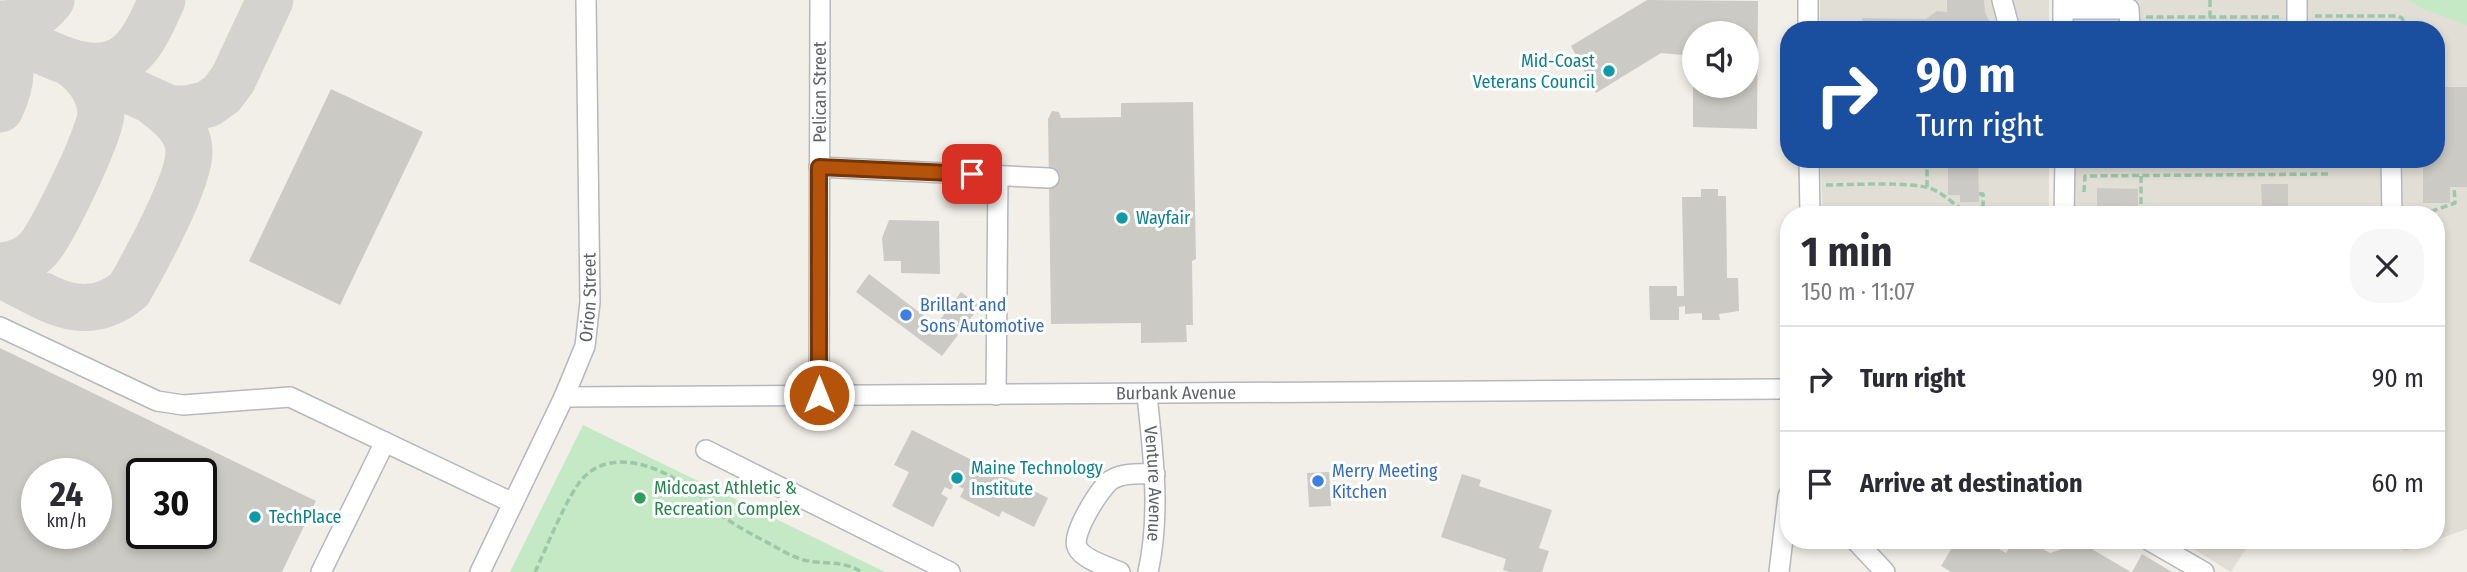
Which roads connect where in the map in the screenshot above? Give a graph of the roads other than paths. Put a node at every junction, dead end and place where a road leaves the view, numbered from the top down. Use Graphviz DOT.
graph roads {
  1 [pos="586,0"];
  2 [pos="820,0"];
  3 [pos="1808,0"];
  4 [pos="2002,0"];
  5 [pos="2063,4"];
  6 [pos="1808,21"];
  7 [pos="2008,21"];
  8 [pos="2134,21"];
  9 [pos="819,167"];
  10 [pos="1809,168"];
  11 [pos="2065,168"];
  12 [pos="2391,168"];
  13 [pos="998,175"];
  14 [pos="1049,178"];
  15 [pos="1810,206"];
  16 [pos="2064,206"];
  17 [pos="2392,206"];
  18 [pos="0,327"];
  19 [pos="1780,389"];
  20 [pos="819,395"];
  21 [pos="996,395"];
  22 [pos="1147,395"];
  23 [pos="565,397"];
  24 [pos="385,442"];
  25 [pos="706,450"];
  26 [pos="1155,474"];
  27 [pos="513,503"];
  28 [pos="1782,549"];
  29 [pos="1863,549"];
  30 [pos="2164,549"];
  31 [pos="321,572"];
  32 [pos="480,572"];
  33 [pos="950,572"];
  34 [pos="1120,572"];
  35 [pos="1148,572"];
  36 [pos="1779,572"];
  37 [pos="1885,572"];
  38 [pos="2204,572"];
  1 -- 23 [label="street, Orion Street"];
  2 -- 9 [label="street, Pelican Street"];
  3 -- 6 [label="street"];
  4 -- 7 [label="street"];
  5 -- 8 [label="street"];
  9 -- 13 [label="street"];
  9 -- 20 [label="street, Pelican Street"];
  10 -- 15 [label="street"];
  11 -- 16 [label="street"];
  12 -- 17 [label="street"];
  13 -- 14 [label="street"];
  13 -- 21 [label="street"];
  18 -- 24 [label="street"];
  19 -- 22 [label="street, Burbank Avenue"];
  20 -- 21 [label="street, Burbank Avenue"];
  20 -- 23 [label="street, Burbank Avenue"];
  21 -- 22 [label="street, Burbank Avenue"];
  22 -- 26 [label="street, Venture Avenue"];
  23 -- 27 [label="street, Orion Street"];
  24 -- 27 [label="street"];
  24 -- 31 [label="street"];
  25 -- 33 [label="street"];
  26 -- 34 [label="street"];
  26 -- 35 [label="street, Venture Avenue"];
  27 -- 32 [label="street, Orion Street"];
  28 -- 36 [label="street"];
  29 -- 37 [label="street"];
  30 -- 38 [label="street"];
}
